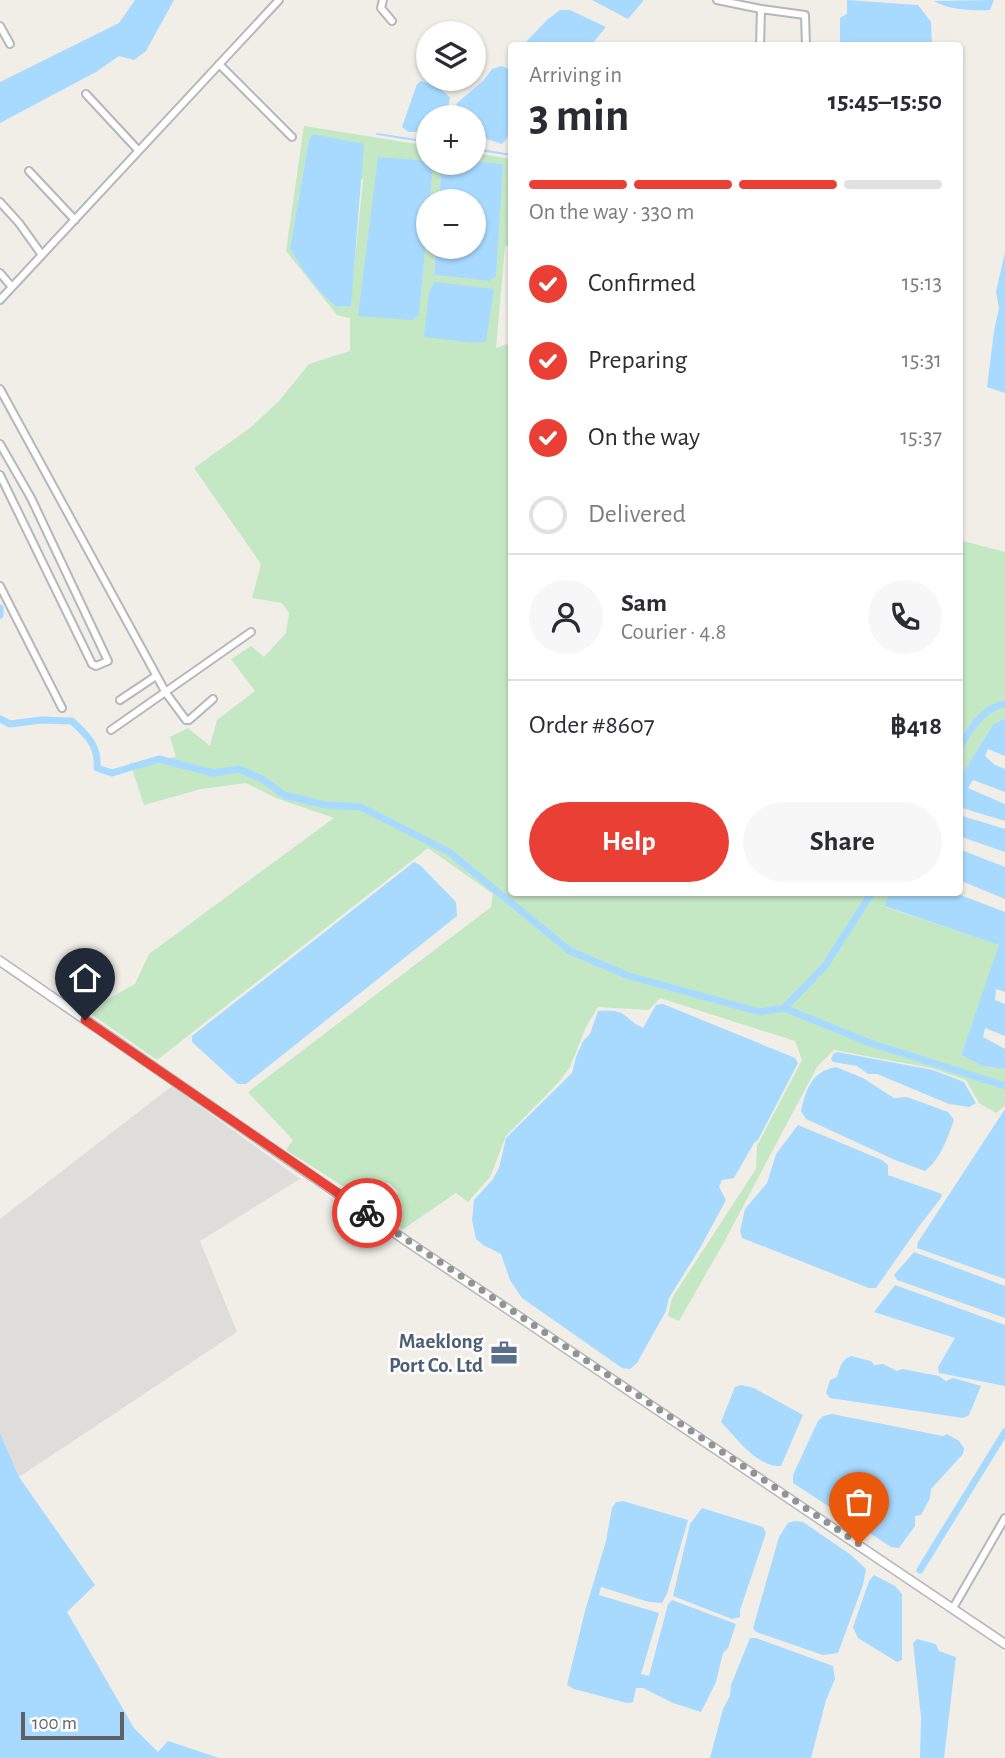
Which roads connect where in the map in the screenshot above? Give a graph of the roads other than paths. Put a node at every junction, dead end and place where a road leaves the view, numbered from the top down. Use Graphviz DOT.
graph roads {
  1 [pos="279,0"];
  2 [pos="383,0"];
  3 [pos="717,0"];
  4 [pos="761,9"];
  5 [pos="392,22"];
  6 [pos="0,26"];
  7 [pos="760,42"];
  8 [pos="806,42"];
  9 [pos="10,44"];
  10 [pos="219,64"];
  11 [pos="86,94"];
  12 [pos="292,137"];
  13 [pos="138,150"];
  14 [pos="29,171"];
  15 [pos="0,202"];
  16 [pos="75,220"];
  17 [pos="43,255"];
  18 [pos="0,272"];
  19 [pos="12,287"];
  20 [pos="0,300"];
  21 [pos="0,389"];
  22 [pos="0,444"];
  23 [pos="8,460"];
  24 [pos="0,465"];
  25 [pos="0,475"];
  26 [pos="0,586"];
  27 [pos="251,632"];
  28 [pos="156,677"];
  29 [pos="166,693"];
  30 [pos="213,699"];
  31 [pos="120,700"];
  32 [pos="62,708"];
  33 [pos="111,730"];
  34 [pos="0,961"];
  35 [pos="1005,1518"];
  36 [pos="953,1608"];
  37 [pos="1005,1644"];
  1 -- 10 [label="street"];
  2 -- 5 [label="street"];
  3 -- 4 [label="street"];
  4 -- 7 [label="street"];
  4 -- 8 [label="street"];
  6 -- 9 [label="street"];
  10 -- 12 [label="street"];
  10 -- 13 [label="street"];
  11 -- 13 [label="street"];
  13 -- 16 [label="street"];
  14 -- 16 [label="street"];
  15 -- 17 [label="street"];
  16 -- 17 [label="street"];
  17 -- 19 [label="street"];
  18 -- 19 [label="street"];
  19 -- 20 [label="street"];
  21 -- 28 [label="street"];
  22 -- 23 [label="street"];
  23 -- 24 [label="street"];
  23 -- 25 [label="street"];
  26 -- 32 [label="street"];
  27 -- 29 [label="street"];
  28 -- 29 [label="street"];
  28 -- 31 [label="street"];
  29 -- 30 [label="street"];
  29 -- 33 [label="street"];
  34 -- 36 [label="street"];
  35 -- 36 [label="street"];
  36 -- 37 [label="street"];
}
